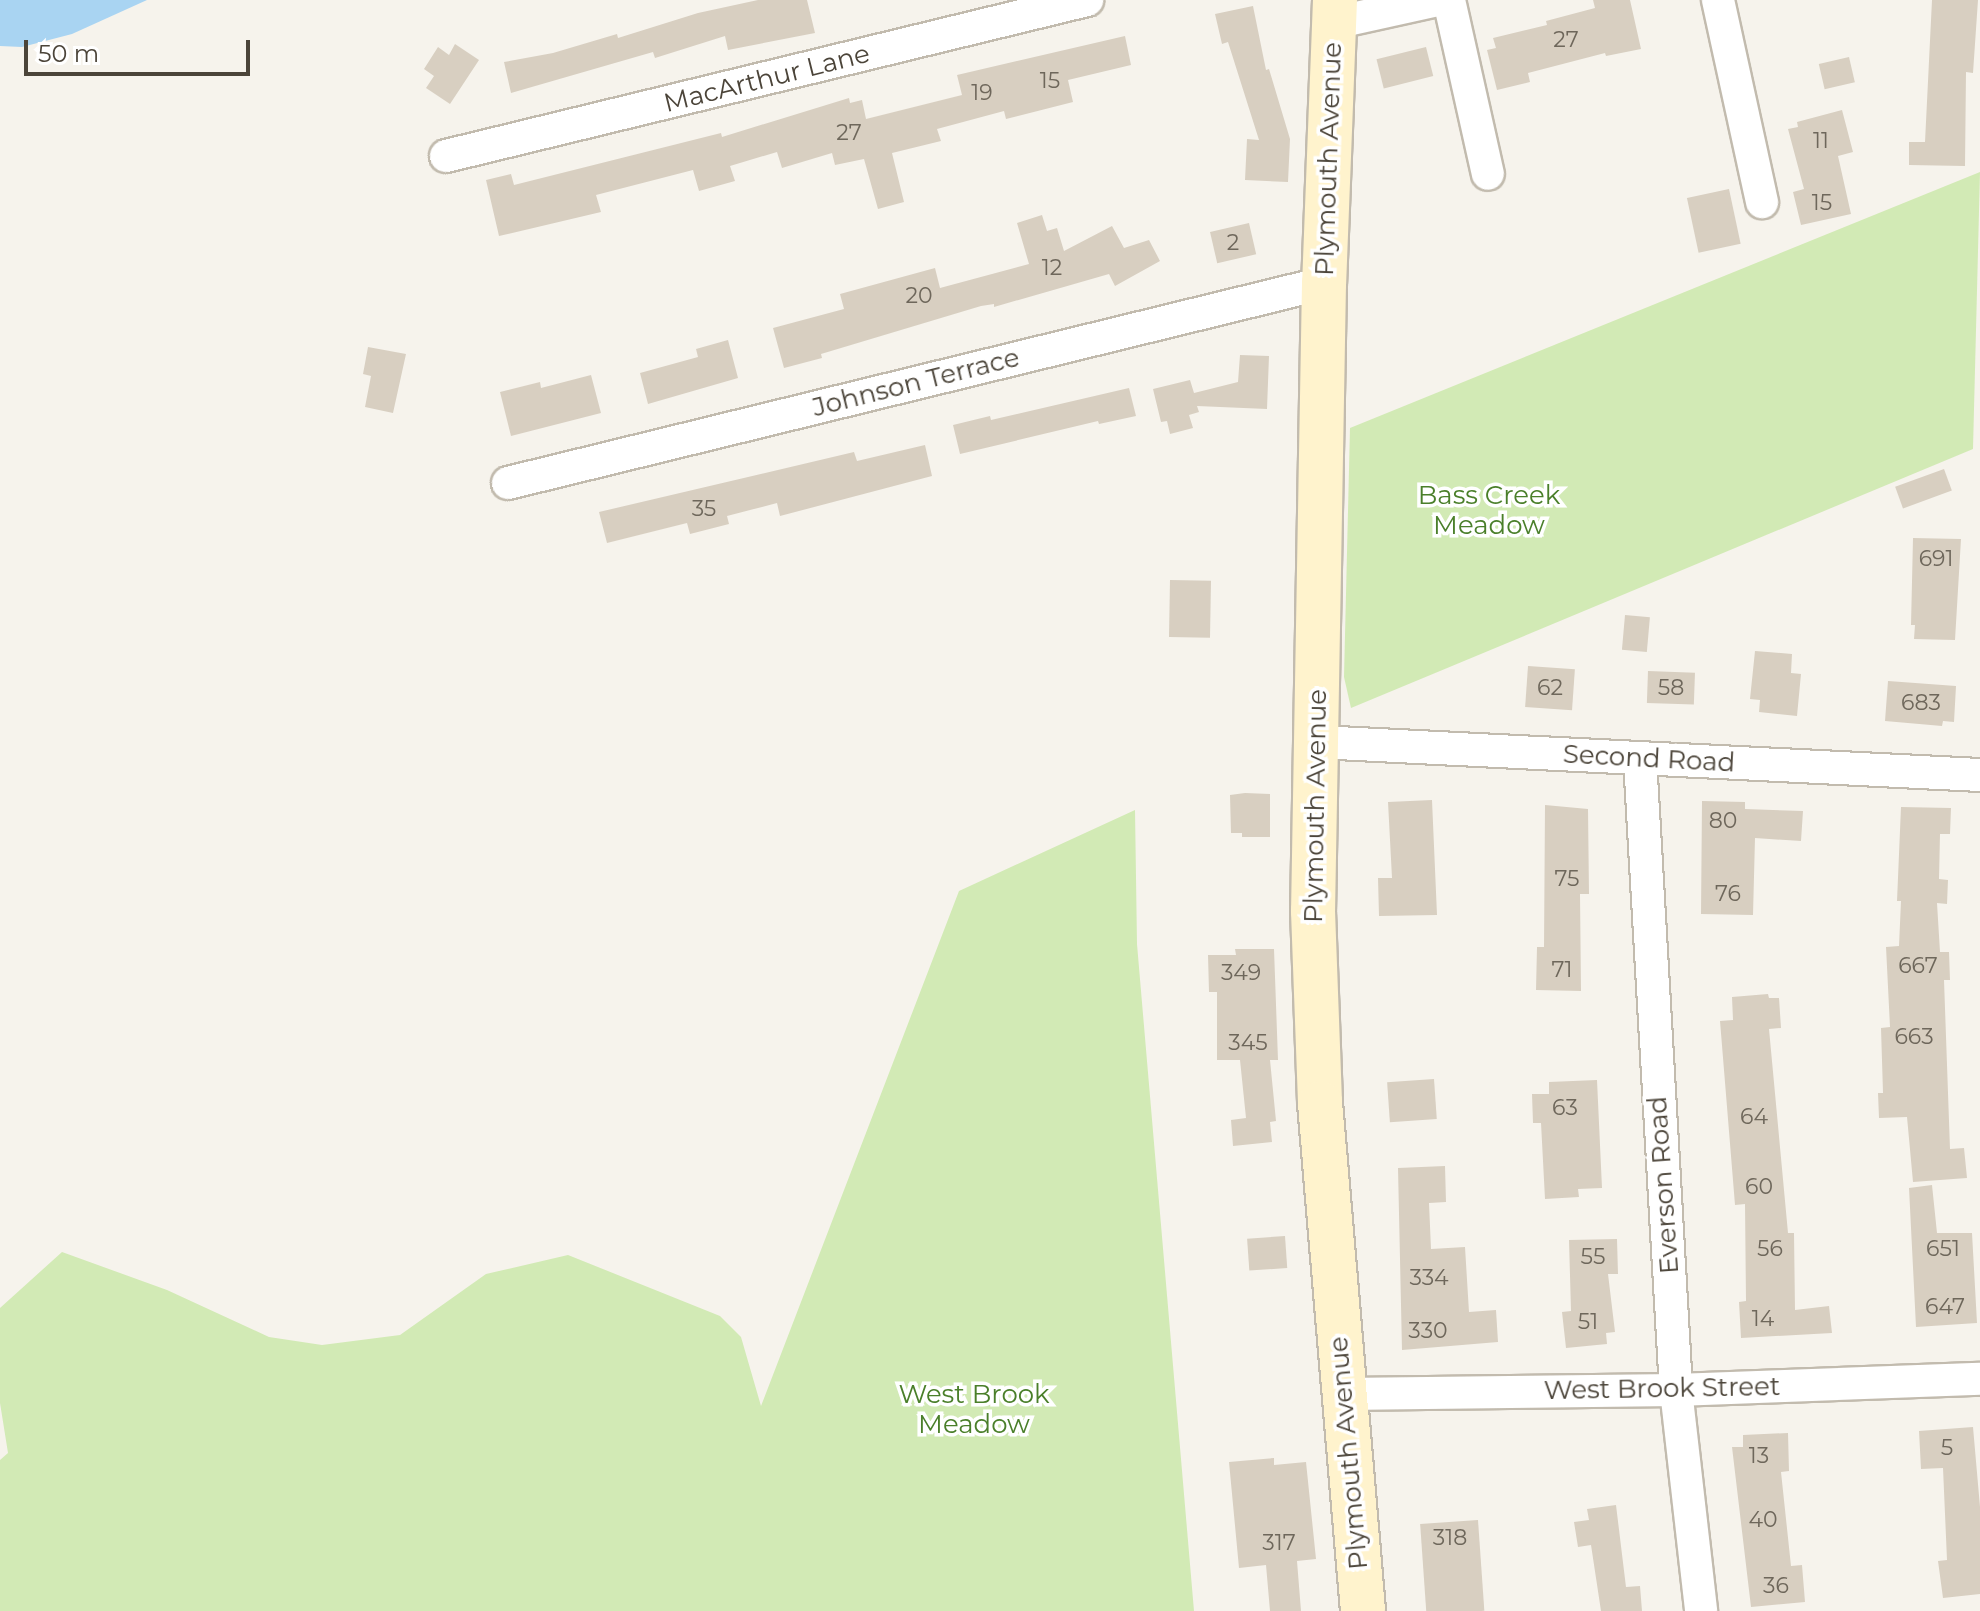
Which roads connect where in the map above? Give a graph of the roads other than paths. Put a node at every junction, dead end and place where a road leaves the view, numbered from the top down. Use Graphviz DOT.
graph roads {
  1 [pos="1087,0"];
  2 [pos="1438,0"];
  3 [pos="1449,0"];
  4 [pos="1718,0"];
  5 [pos="1334,11"];
  6 [pos="446,156"];
  7 [pos="1488,174"];
  8 [pos="1762,202"];
  9 [pos="1324,283"];
  10 [pos="508,483"];
  11 [pos="1317,742"];
  12 [pos="1640,759"];
  13 [pos="1980,775"];
  14 [pos="1980,1379"];
  15 [pos="1676,1390"];
  16 [pos="1344,1394"];
  17 [pos="1363,1611"];
  18 [pos="1701,1611"];
  1 -- 6 [label="street, MacArthur Lane"];
  2 -- 5 [label="street"];
  3 -- 7 [label="street"];
  4 -- 8 [label="street"];
  5 -- 9 [label="street, Plymouth Avenue"];
  9 -- 10 [label="street, Johnson Terrace"];
  9 -- 11 [label="street, Plymouth Avenue"];
  11 -- 12 [label="street, Second Road"];
  11 -- 16 [label="street, Plymouth Avenue"];
  12 -- 13 [label="street, Second Road"];
  12 -- 15 [label="street, Everson Road"];
  14 -- 15 [label="street, West Brook Street"];
  15 -- 16 [label="street, West Brook Street"];
  15 -- 18 [label="street, Everson Road"];
  16 -- 17 [label="street, Plymouth Avenue"];
}
